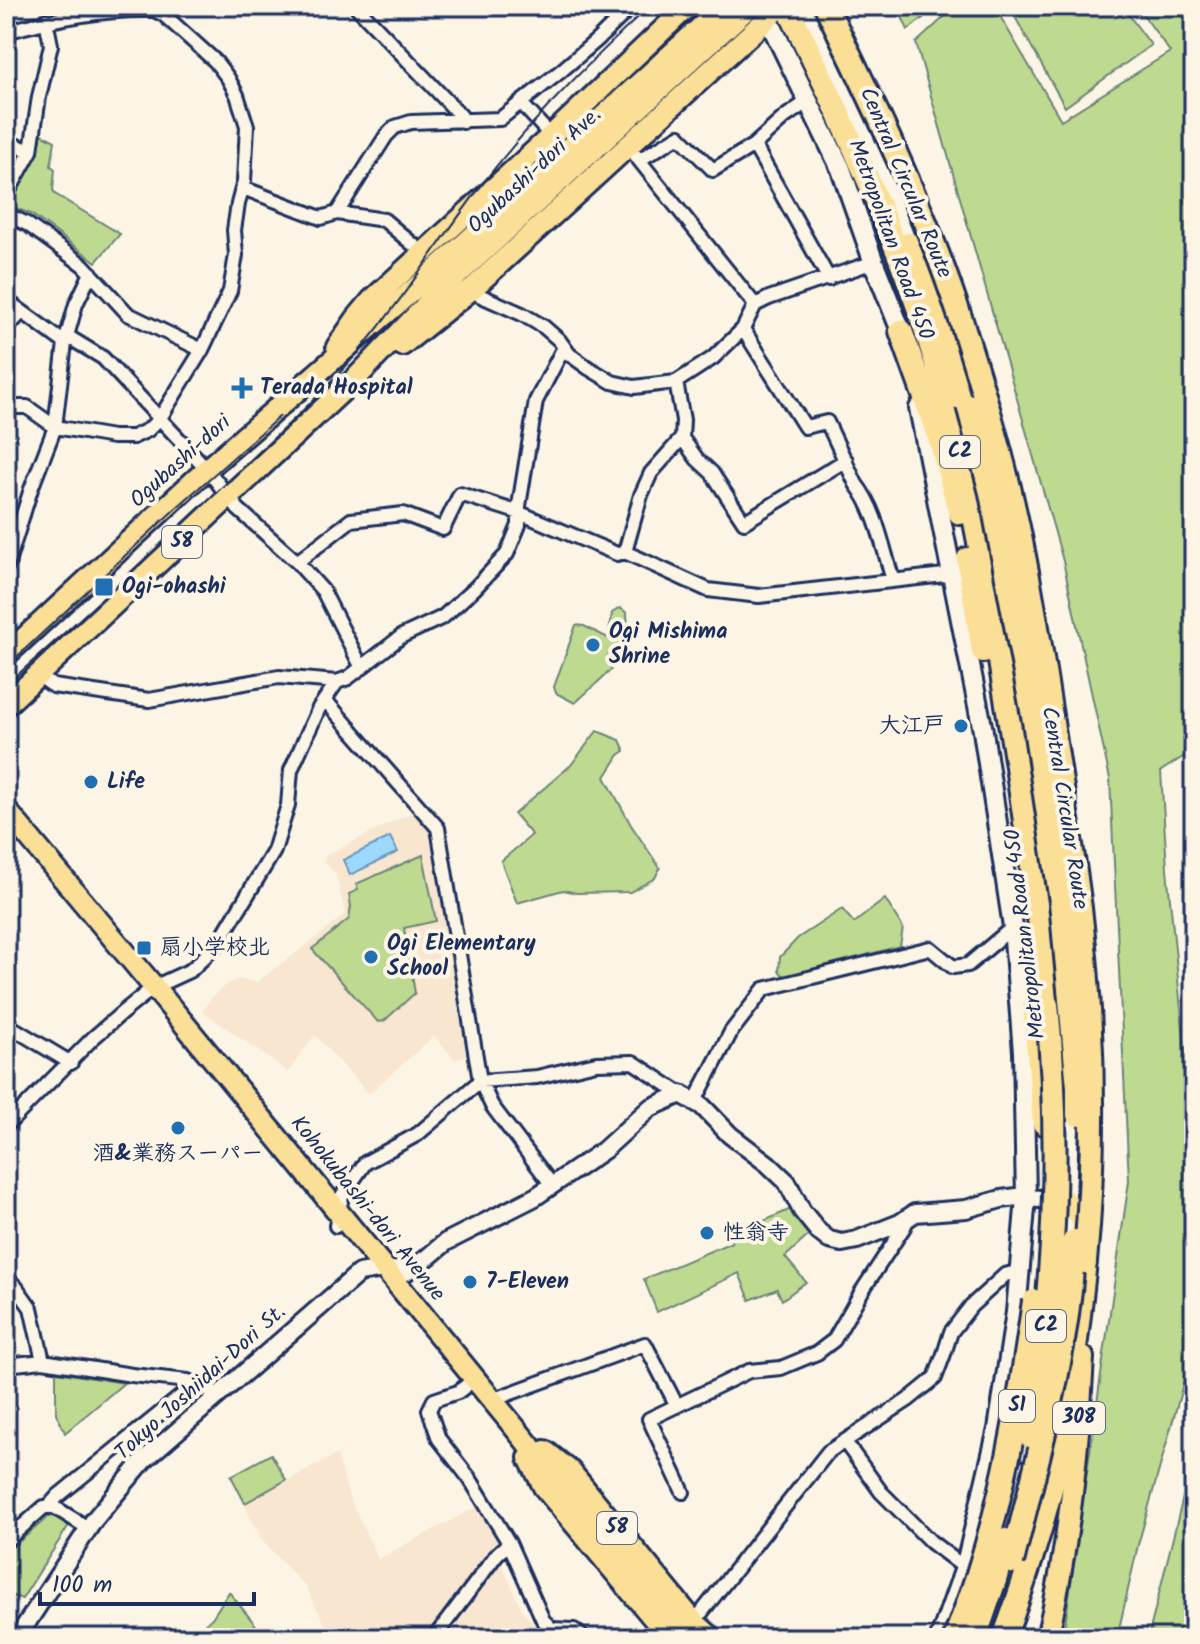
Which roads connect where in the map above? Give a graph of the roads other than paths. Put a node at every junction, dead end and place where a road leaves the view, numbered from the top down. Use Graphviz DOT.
graph roads {
  1 [pos="356,6"];
  2 [pos="632,6"];
  3 [pos="688,6"];
  4 [pos="724,6"];
  5 [pos="750,6"];
  6 [pos="804,6"];
  7 [pos="826,6"];
  8 [pos="836,6"];
  9 [pos="125,8"];
  10 [pos="154,8"];
  11 [pos="774,9"];
  12 [pos="46,20"];
  13 [pos="6,32"];
  14 [pos="808,101"];
  15 [pos="521,103"];
  16 [pos="463,122"];
  17 [pos="551,136"];
  18 [pos="6,142"];
  19 [pos="754,145"];
  20 [pos="31,151"];
  21 [pos="633,153"];
  22 [pos="243,188"];
  23 [pos="6,196"];
  24 [pos="337,213"];
  25 [pos="6,214"];
  26 [pos="905,236"];
  27 [pos="422,252"];
  28 [pos="929,255"];
  29 [pos="874,263"];
  30 [pos="91,273"];
  31 [pos="829,279"];
  32 [pos="435,284"];
  33 [pos="472,289"];
  34 [pos="6,300"];
  35 [pos="755,305"];
  36 [pos="939,309"];
  37 [pos="22,312"];
  38 [pos="6,329"];
  39 [pos="743,329"];
  40 [pos="901,331"];
  41 [pos="66,340"];
  42 [pos="564,347"];
  43 [pos="202,350"];
  44 [pos="324,367"];
  45 [pos="357,377"];
  46 [pos="676,382"];
  47 [pos="6,407"];
  48 [pos="160,418"];
  49 [pos="55,427"];
  50 [pos="682,438"];
  51 [pos="846,460"];
  52 [pos="207,469"];
  53 [pos="229,498"];
  54 [pos="520,513"];
  55 [pos="625,552"];
  56 [pos="297,562"];
  57 [pos="6,569"];
  58 [pos="953,574"];
  59 [pos="893,580"];
  60 [pos="6,655"];
  61 [pos="362,668"];
  62 [pos="38,675"];
  63 [pos="337,682"];
  64 [pos="325,700"];
  65 [pos="6,705"];
  66 [pos="1023,725"];
  67 [pos="6,810"];
  68 [pos="1013,927"];
  69 [pos="154,987"];
  70 [pos="1047,1005"];
  71 [pos="6,1024"];
  72 [pos="71,1063"];
  73 [pos="480,1081"];
  74 [pos="688,1098"];
  75 [pos="6,1126"];
  76 [pos="1046,1168"];
  77 [pos="552,1185"];
  78 [pos="1026,1197"];
  79 [pos="1066,1201"];
  80 [pos="908,1218"];
  81 [pos="337,1219"];
  82 [pos="1085,1262"];
  83 [pos="384,1269"];
  84 [pos="1020,1271"];
  85 [pos="6,1277"];
  86 [pos="43,1361"];
  87 [pos="6,1365"];
  88 [pos="475,1379"];
  89 [pos="188,1381"];
  90 [pos="217,1396"];
  91 [pos="492,1400"];
  92 [pos="677,1406"];
  93 [pos="514,1426"];
  94 [pos="845,1442"];
  95 [pos="683,1492"];
  96 [pos="49,1506"];
  97 [pos="88,1528"];
  98 [pos="6,1541"];
  99 [pos="509,1543"];
  100 [pos="1012,1562"];
  101 [pos="965,1568"];
  102 [pos="692,1630"];
  103 [pos="17,1638"];
  104 [pos="434,1638"];
  105 [pos="584,1638"];
  106 [pos="670,1638"];
  107 [pos="712,1638"];
  108 [pos="940,1638"];
  109 [pos="955,1638"];
  110 [pos="966,1638"];
  111 [pos="975,1638"];
  112 [pos="985,1638"];
  113 [pos="1004,1638"];
  114 [pos="1047,1638"];
  1 -- 16 [label="street"];
  2 -- 15 [label="street"];
  3 -- 17 [label="main road"];
  4 -- 32 [label="main road, Ogubashi-dori Ave. / 58"];
  5 -- 32 [label="main road, Ogubashi-dori Ave. / 58"];
  6 -- 26 [label="main road, Metropolitan Road 450"];
  7 -- 82 [label="highway, Central Circular Route / C2, bridge"];
  8 -- 28 [label="main road"];
  9 -- 10 [label="street"];
  9 -- 12 [label="street"];
  10 -- 22 [label="street"];
  11 -- 14 [label="main road, Metropolitan Road 450"];
  11 -- 21 [label="main road"];
  11 -- 70 [label="highway, Central Circular Route / C2"];
  12 -- 13 [label="street"];
  12 -- 20 [label="street"];
  14 -- 19 [label="street"];
  14 -- 29 [label="main road, Metropolitan Road 450"];
  15 -- 16 [label="street"];
  15 -- 17 [label="street"];
  16 -- 24 [label="street"];
  17 -- 27 [label="main road"];
  18 -- 20 [label="street"];
  19 -- 21 [label="street"];
  19 -- 31 [label="street"];
  20 -- 23 [label="street"];
  21 -- 33 [label="main road"];
  21 -- 35 [label="street"];
  22 -- 24 [label="street"];
  22 -- 43 [label="street"];
  24 -- 27 [label="street"];
  25 -- 30 [label="street"];
  26 -- 36 [label="highway"];
  26 -- 66 [label="main road, Metropolitan Road 450"];
  27 -- 44 [label="main road"];
  28 -- 36 [label="highway"];
  28 -- 66 [label="main road"];
  29 -- 31 [label="street"];
  29 -- 40 [label="main road, Metropolitan Road 450"];
  30 -- 41 [label="street"];
  30 -- 43 [label="street"];
  31 -- 35 [label="street"];
  32 -- 44 [label="main road, Ogubashi-dori / 58"];
  32 -- 45 [label="main road, Ogubashi-dori Ave. / 58"];
  33 -- 42 [label="street"];
  33 -- 45 [label="main road"];
  34 -- 37 [label="street"];
  35 -- 39 [label="street"];
  36 -- 100 [label="highway, bridge"];
  37 -- 38 [label="street"];
  37 -- 41 [label="street"];
  39 -- 46 [label="street"];
  39 -- 51 [label="street"];
  40 -- 58 [label="main road, Metropolitan Road 450"];
  40 -- 76 [label="highway"];
  41 -- 48 [label="street"];
  41 -- 49 [label="street"];
  42 -- 46 [label="street"];
  42 -- 54 [label="street"];
  43 -- 48 [label="street"];
  44 -- 52 [label="main road, Ogubashi-dori / 58"];
  45 -- 53 [label="main road, 58"];
  46 -- 50 [label="street"];
  47 -- 49 [label="street"];
  48 -- 49 [label="street"];
  48 -- 52 [label="street"];
  49 -- 57 [label="street"];
  50 -- 51 [label="street"];
  50 -- 55 [label="street"];
  51 -- 59 [label="street"];
  52 -- 53 [label="street"];
  52 -- 60 [label="main road, Ogubashi-dori / 58"];
  53 -- 56 [label="street"];
  53 -- 62 [label="main road, 58"];
  54 -- 55 [label="street"];
  54 -- 56 [label="street"];
  54 -- 61 [label="street"];
  55 -- 59 [label="street"];
  56 -- 61 [label="street"];
  58 -- 59 [label="street"];
  58 -- 68 [label="main road, Metropolitan Road 450"];
  61 -- 63 [label="street"];
  62 -- 63 [label="street"];
  62 -- 65 [label="main road, 58"];
  63 -- 64 [label="street"];
  64 -- 69 [label="street"];
  64 -- 73 [label="street"];
  66 -- 79 [label="main road, Metropolitan Road 450"];
  67 -- 69 [label="main road, Kohokubashi-dori Avenue / 58"];
  68 -- 74 [label="street"];
  68 -- 78 [label="main road, Metropolitan Road 450"];
  69 -- 72 [label="street"];
  69 -- 81 [label="main road, Kohokubashi-dori Avenue / 58"];
  70 -- 76 [label="highway, Central Circular Route / C2, bridge"];
  70 -- 111 [label="highway, Central Circular Route / C2, bridge"];
  71 -- 72 [label="street"];
  72 -- 75 [label="street"];
  73 -- 74 [label="street"];
  73 -- 77 [label="street"];
  73 -- 81 [label="street"];
  74 -- 77 [label="street, Tokyo Joshiidai-Dori St."];
  74 -- 80 [label="street"];
  76 -- 109 [label="highway, S1, bridge"];
  77 -- 83 [label="street, Tokyo Joshiidai-Dori St."];
  78 -- 79 [label="street"];
  78 -- 80 [label="street"];
  78 -- 84 [label="main road, Metropolitan Road 450"];
  79 -- 110 [label="main road, Metropolitan Road 450"];
  79 -- 114 [label="main road, 308"];
  80 -- 92 [label="street"];
  81 -- 83 [label="main road, Kohokubashi-dori Avenue / 58"];
  82 -- 100 [label="highway, S1, bridge"];
  82 -- 113 [label="highway, Central Circular Route / C2"];
  83 -- 88 [label="main road, Kohokubashi-dori Avenue / 58"];
  83 -- 90 [label="street, Tokyo Joshiidai-Dori St."];
  84 -- 94 [label="street"];
  84 -- 101 [label="main road, Metropolitan Road 450"];
  85 -- 86 [label="street"];
  86 -- 87 [label="street"];
  86 -- 89 [label="street"];
  88 -- 91 [label="main road, Kohokubashi-dori Avenue / 58"];
  88 -- 99 [label="street"];
  89 -- 90 [label="street"];
  89 -- 96 [label="street"];
  90 -- 97 [label="street, Tokyo Joshiidai-Dori St."];
  91 -- 92 [label="street"];
  91 -- 93 [label="main road, Kohokubashi-dori Avenue / 58"];
  92 -- 95 [label="street"];
  93 -- 102 [label="main road, Kohokubashi-dori Avenue / 58"];
  93 -- 102 [label="main road, 58"];
  93 -- 106 [label="main road, 58"];
  94 -- 101 [label="street"];
  94 -- 102 [label="street"];
  96 -- 97 [label="street"];
  96 -- 98 [label="street"];
  97 -- 103 [label="street, Tokyo Joshiidai-Dori St."];
  99 -- 104 [label="street"];
  99 -- 105 [label="street"];
  100 -- 112 [label="highway, S1"];
  101 -- 108 [label="main road, Metropolitan Road 450"];
  102 -- 107 [label="main road, 58"];
}
